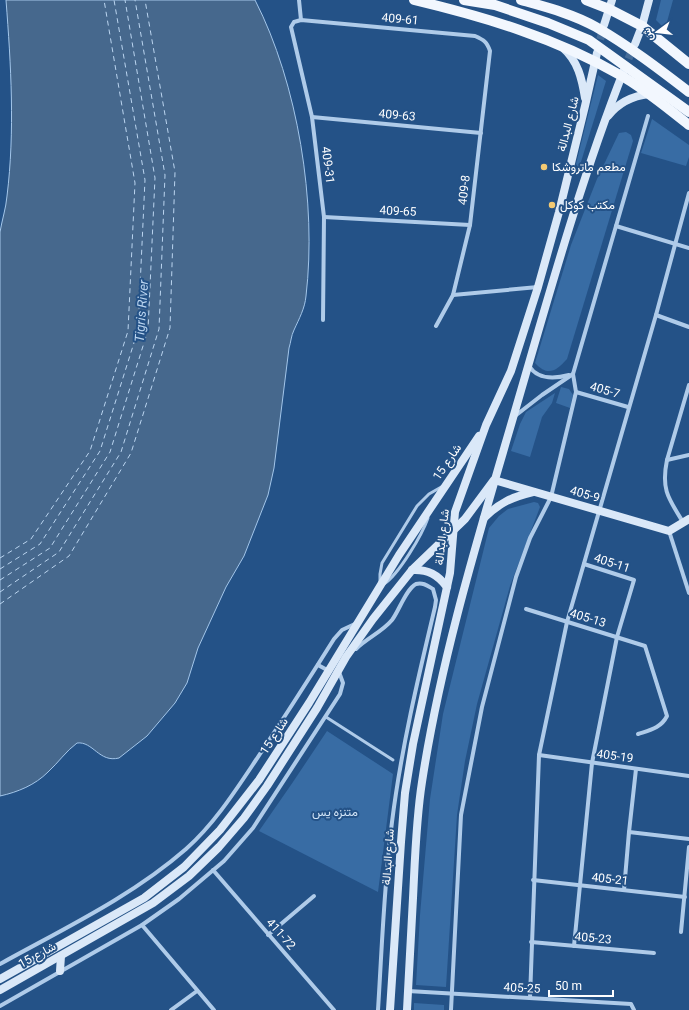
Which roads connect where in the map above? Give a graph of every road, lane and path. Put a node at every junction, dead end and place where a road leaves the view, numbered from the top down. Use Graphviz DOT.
graph roads {
  1 [pos="298,0"];
  2 [pos="414,0"];
  3 [pos="464,0"];
  4 [pos="521,0"];
  5 [pos="586,0"];
  6 [pos="649,0"];
  7 [pos="610,4"];
  8 [pos="301,20"];
  9 [pos="604,25"];
  10 [pos="642,26"];
  11 [pos="557,44"];
  12 [pos="635,44"];
  13 [pos="490,51"];
  14 [pos="596,57"];
  15 [pos="689,64"];
  16 [pos="623,73"];
  17 [pos="689,92"];
  18 [pos="649,94"];
  19 [pos="585,106"];
  20 [pos="689,112"];
  21 [pos="312,116"];
  22 [pos="648,116"];
  23 [pos="605,119"];
  24 [pos="689,125"];
  25 [pos="481,133"];
  26 [pos="689,193"];
  27 [pos="324,216"];
  28 [pos="470,225"];
  29 [pos="616,226"];
  30 [pos="675,243"];
  31 [pos="689,248"];
  32 [pos="538,287"];
  33 [pos="453,295"];
  34 [pos="656,316"];
  35 [pos="323,320"];
  36 [pos="436,326"];
  37 [pos="689,327"];
  38 [pos="528,365"];
  39 [pos="573,374"];
  40 [pos="689,385"];
  41 [pos="576,392"];
  42 [pos="688,396"];
  43 [pos="628,407"];
  44 [pos="513,418"];
  45 [pos="486,425"];
  46 [pos="689,455"];
  47 [pos="667,460"];
  48 [pos="494,480"];
  49 [pos="447,483"];
  50 [pos="534,492"];
  51 [pos="551,497"];
  52 [pos="599,511"];
  53 [pos="483,519"];
  54 [pos="686,520"];
  55 [pos="454,531"];
  56 [pos="670,531"];
  57 [pos="584,564"];
  58 [pos="412,570"];
  59 [pos="380,586"];
  60 [pos="447,587"];
  61 [pos="689,593"];
  62 [pos="526,609"];
  63 [pos="567,622"];
  64 [pos="357,623"];
  65 [pos="366,629"];
  66 [pos="617,637"];
  67 [pos="346,657"];
  68 [pos="318,665"];
  69 [pos="328,671"];
  70 [pos="339,672"];
  71 [pos="313,705"];
  72 [pos="326,717"];
  73 [pos="638,734"];
  74 [pos="538,755"];
  75 [pos="393,760"];
  76 [pos="592,763"];
  77 [pos="636,769"];
  78 [pos="689,776"];
  79 [pos="629,832"];
  80 [pos="689,839"];
  81 [pos="689,847"];
  82 [pos="213,870"];
  83 [pos="533,880"];
  84 [pos="579,885"];
  85 [pos="624,890"];
  86 [pos="314,896"];
  87 [pos="685,897"];
  88 [pos="142,925"];
  89 [pos="681,932"];
  90 [pos="268,935"];
  91 [pos="531,942"];
  92 [pos="574,946"];
  93 [pos="654,953"];
  94 [pos="61,956"];
  95 [pos="0,964"];
  96 [pos="60,971"];
  97 [pos="0,979"];
  98 [pos="0,990"];
  99 [pos="198,991"];
  100 [pos="408,992"];
  101 [pos="452,994"];
  102 [pos="530,998"];
  103 [pos="0,1006"];
  104 [pos="633,1009"];
  105 [pos="171,1010"];
  106 [pos="214,1010"];
  107 [pos="334,1010"];
  108 [pos="378,1010"];
  109 [pos="390,1010"];
  110 [pos="407,1010"];
  111 [pos="451,1010"];
  1 -- 8 [label="street"];
  2 -- 11 [label="main road"];
  3 -- 20 [label="main road, bridge"];
  4 -- 17 [label="main road, bridge"];
  5 -- 7 [label="main road"];
  6 -- 10 [label="main road"];
  7 -- 9 [label="main road"];
  7 -- 10 [label="main road"];
  8 -- 13 [label="street, 409-61"];
  8 -- 21 [label="street, 409-31"];
  10 -- 12 [label="main road"];
  10 -- 15 [label="main road"];
  11 -- 14 [label="main road"];
  11 -- 19 [label="main road"];
  13 -- 25 [label="street, 409-8"];
  14 -- 16 [label="main road"];
  14 -- 19 [label="main road, شارع البدالة"];
  16 -- 18 [label="main road"];
  16 -- 23 [label="main road"];
  18 -- 23 [label="main road"];
  18 -- 24 [label="main road"];
  19 -- 32 [label="main road, شارع البدالة"];
  21 -- 25 [label="street, 409-63"];
  21 -- 27 [label="street, 409-31"];
  22 -- 29 [label="street"];
  23 -- 38 [label="main road"];
  25 -- 28 [label="street, 409-8"];
  26 -- 30 [label="street"];
  27 -- 28 [label="street, 409-65"];
  27 -- 35 [label="street, 409-31"];
  28 -- 33 [label="street, 409-8"];
  29 -- 30 [label="street"];
  29 -- 39 [label="street"];
  30 -- 31 [label="street"];
  30 -- 34 [label="street"];
  32 -- 33 [label="street"];
  32 -- 45 [label="main road, شارع البدالة"];
  33 -- 36 [label="street, 409-8"];
  34 -- 37 [label="street"];
  34 -- 43 [label="street"];
  38 -- 39 [label="street"];
  38 -- 44 [label="main road"];
  39 -- 41 [label="street"];
  39 -- 44 [label="street"];
  40 -- 42 [label="street"];
  41 -- 43 [label="street, 405-7"];
  41 -- 51 [label="street"];
  42 -- 47 [label="street"];
  43 -- 52 [label="street"];
  44 -- 48 [label="main road"];
  45 -- 49 [label="main road, شارع 15"];
  45 -- 55 [label="main road, شارع البدالة"];
  46 -- 47 [label="street"];
  47 -- 54 [label="street"];
  48 -- 50 [label="main road, 405-9"];
  48 -- 53 [label="main road"];
  48 -- 55 [label="main road, شارع 15"];
  49 -- 59 [label="main road, شارع 15"];
  49 -- 59 [label="lane"];
  50 -- 51 [label="main road, 405-9"];
  50 -- 53 [label="main road"];
  51 -- 52 [label="main road, 405-9"];
  51 -- 101 [label="street"];
  52 -- 56 [label="main road, 405-9"];
  52 -- 57 [label="street"];
  53 -- 100 [label="main road"];
  54 -- 56 [label="main road"];
  55 -- 58 [label="main road, شارع 15"];
  55 -- 60 [label="main road, شارع البدالة"];
  56 -- 61 [label="street"];
  57 -- 63 [label="street"];
  57 -- 66 [label="street, 405-11"];
  58 -- 60 [label="main road"];
  58 -- 65 [label="main road, شارع 15"];
  59 -- 64 [label="main road, شارع 15"];
  60 -- 109 [label="main road, شارع البدالة"];
  62 -- 63 [label="street, 405-13"];
  63 -- 66 [label="street, 405-13"];
  63 -- 74 [label="street"];
  64 -- 65 [label="main road"];
  64 -- 68 [label="street"];
  64 -- 69 [label="main road, شارع 15"];
  65 -- 67 [label="main road, شارع 15"];
  66 -- 73 [label="street, 405-13"];
  66 -- 76 [label="street"];
  67 -- 70 [label="main road, شارع 15"];
  67 -- 108 [label="street"];
  68 -- 69 [label="street"];
  68 -- 95 [label="street"];
  69 -- 71 [label="main road, شارع 15"];
  70 -- 71 [label="main road, شارع 15"];
  70 -- 72 [label="street"];
  71 -- 94 [label="main road, شارع 15"];
  71 -- 97 [label="main road, شارع 15"];
  72 -- 75 [label="lane"];
  72 -- 82 [label="street"];
  74 -- 76 [label="street, 405-19"];
  74 -- 83 [label="street"];
  76 -- 77 [label="street, 405-19"];
  76 -- 84 [label="street"];
  77 -- 78 [label="street, 405-19"];
  77 -- 79 [label="street"];
  79 -- 80 [label="street"];
  79 -- 85 [label="street"];
  81 -- 87 [label="street"];
  82 -- 88 [label="street"];
  82 -- 90 [label="street, 411-72"];
  83 -- 84 [label="street, 405-21"];
  83 -- 91 [label="street"];
  84 -- 85 [label="street, 405-21"];
  84 -- 92 [label="street"];
  85 -- 87 [label="street, 405-21"];
  86 -- 90 [label="street"];
  87 -- 89 [label="street"];
  88 -- 96 [label="street"];
  88 -- 99 [label="street"];
  90 -- 107 [label="street, 411-72"];
  91 -- 92 [label="street, 405-23"];
  91 -- 102 [label="street"];
  92 -- 93 [label="street, 405-23"];
  94 -- 96 [label="main road"];
  94 -- 98 [label="main road, شارع 15"];
  96 -- 103 [label="street"];
  99 -- 105 [label="street"];
  99 -- 106 [label="street"];
  100 -- 101 [label="street, 405-25"];
  100 -- 110 [label="main road"];
  101 -- 102 [label="street, 405-25"];
  101 -- 111 [label="street"];
  102 -- 104 [label="street, 405-25"];
}
